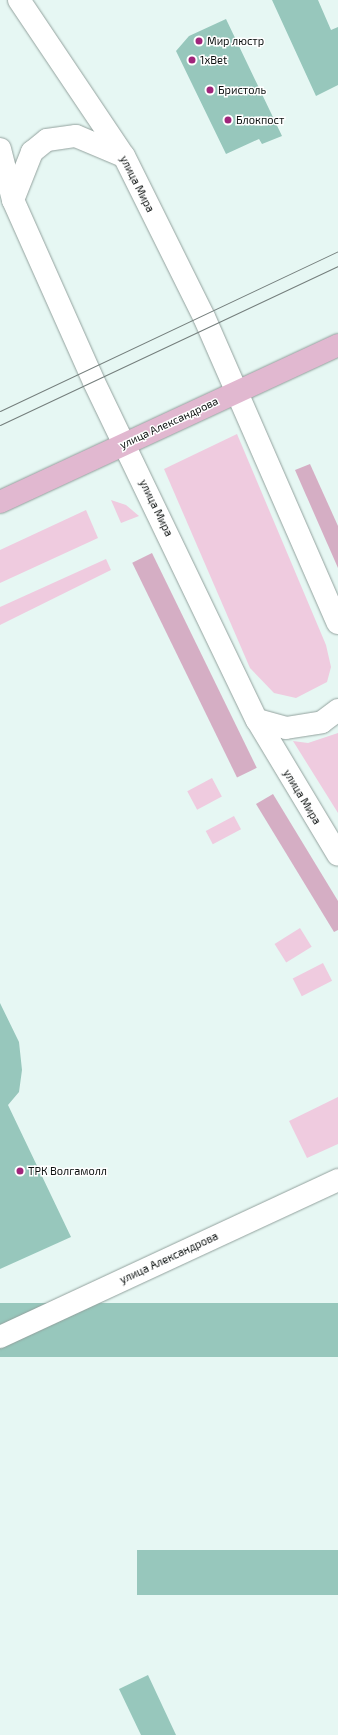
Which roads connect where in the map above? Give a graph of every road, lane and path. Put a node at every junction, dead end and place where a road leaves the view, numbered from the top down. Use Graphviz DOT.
graph roads {
  1 [pos="19,0"];
  2 [pos="0,149"];
  3 [pos="124,156"];
  4 [pos="13,200"];
  5 [pos="338,345"];
  6 [pos="236,391"];
  7 [pos="125,444"];
  8 [pos="0,502"];
  9 [pos="338,623"];
  10 [pos="338,710"];
  11 [pos="257,720"];
  12 [pos="338,856"];
  13 [pos="338,1180"];
  14 [pos="0,1337"];
  1 -- 3 [label="street, улица Мира"];
  2 -- 4 [label="street, улица Мира"];
  3 -- 4 [label="street"];
  3 -- 6 [label="street, улица Мира"];
  4 -- 7 [label="street, улица Мира"];
  5 -- 6 [label="main road, улица Александрова"];
  6 -- 7 [label="main road, улица Александрова"];
  6 -- 9 [label="street, улица Мира"];
  7 -- 8 [label="main road, улица Александрова"];
  7 -- 11 [label="street, улица Мира"];
  10 -- 11 [label="street"];
  11 -- 12 [label="street, улица Мира"];
  13 -- 14 [label="street, улица Александрова"];
}
